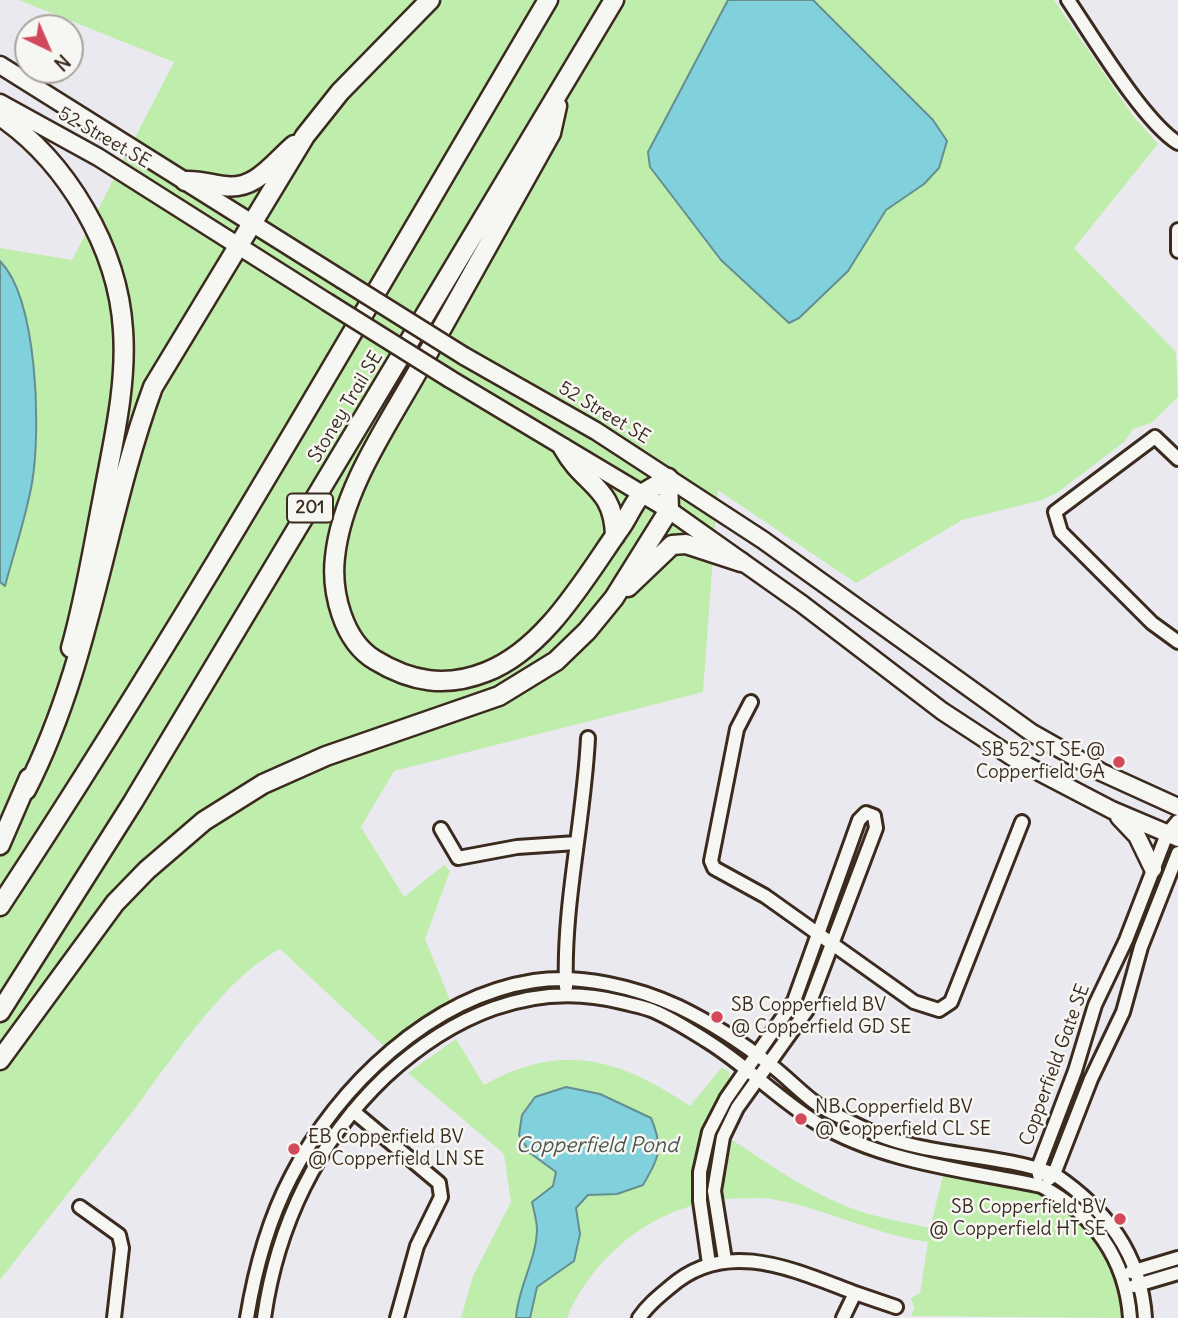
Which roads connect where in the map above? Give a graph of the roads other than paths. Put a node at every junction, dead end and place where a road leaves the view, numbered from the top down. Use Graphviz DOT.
graph roads {
  1 [pos="430,0"];
  2 [pos="548,0"];
  3 [pos="614,0"];
  4 [pos="1068,0"];
  5 [pos="0,65"];
  6 [pos="562,88"];
  7 [pos="0,103"];
  8 [pos="0,116"];
  9 [pos="305,136"];
  10 [pos="1178,143"];
  11 [pos="185,181"];
  12 [pos="251,222"];
  13 [pos="1178,230"];
  14 [pos="238,244"];
  15 [pos="1178,251"];
  16 [pos="563,448"];
  17 [pos="1178,459"];
  18 [pos="668,478"];
  19 [pos="642,495"];
  20 [pos="669,510"];
  21 [pos="615,536"];
  22 [pos="741,562"];
  23 [pos="614,598"];
  24 [pos="1178,642"];
  25 [pos="751,702"];
  26 [pos="588,738"];
  27 [pos="26,790"];
  28 [pos="1178,807"];
  29 [pos="1112,810"];
  30 [pos="1178,821"];
  31 [pos="1022,822"];
  32 [pos="441,829"];
  33 [pos="1173,836"];
  34 [pos="576,843"];
  35 [pos="0,845"];
  36 [pos="1178,853"];
  37 [pos="1153,869"];
  38 [pos="0,906"];
  39 [pos="819,934"];
  40 [pos="833,945"];
  41 [pos="566,979"];
  42 [pos="566,995"];
  43 [pos="0,1012"];
  44 [pos="757,1056"];
  45 [pos="0,1060"];
  46 [pos="770,1065"];
  47 [pos="746,1070"];
  48 [pos="759,1080"];
  49 [pos="353,1111"];
  50 [pos="903,1142"];
  51 [pos="900,1157"];
  52 [pos="1038,1168"];
  53 [pos="1054,1174"];
  54 [pos="1041,1186"];
  55 [pos="80,1207"];
  56 [pos="269,1228"];
  57 [pos="282,1234"];
  58 [pos="1178,1258"];
  59 [pos="725,1260"];
  60 [pos="709,1264"];
  61 [pos="1137,1270"];
  62 [pos="1178,1273"];
  63 [pos="1123,1275"];
  64 [pos="1141,1284"];
  65 [pos="1127,1288"];
  66 [pos="855,1293"];
  67 [pos="896,1307"];
  68 [pos="114,1318"];
  69 [pos="247,1318"];
  70 [pos="264,1318"];
  71 [pos="397,1318"];
  72 [pos="639,1318"];
  73 [pos="843,1318"];
  74 [pos="1130,1318"];
  75 [pos="1145,1318"];
  1 -- 9 [label="highway"];
  2 -- 38 [label="highway, Stoney Trail SE / 201"];
  3 -- 6 [label="highway, Stoney Trail SE / 201"];
  4 -- 10 [label="street"];
  5 -- 11 [label="main road, 52 Street SE"];
  6 -- 21 [label="highway"];
  6 -- 43 [label="highway, Stoney Trail SE / 201"];
  7 -- 14 [label="main road, 52 Street SE"];
  8 -- 27 [label="highway"];
  9 -- 11 [label="highway"];
  9 -- 12 [label="highway"];
  11 -- 12 [label="main road, 52 Street SE"];
  12 -- 14 [label="highway"];
  12 -- 18 [label="main road, 52 Street SE, bridge"];
  13 -- 15 [label="street"];
  14 -- 16 [label="main road, 52 Street SE, bridge"];
  14 -- 27 [label="highway"];
  16 -- 19 [label="main road, 52 Street SE"];
  16 -- 21 [label="highway"];
  17 -- 24 [label="street"];
  18 -- 19 [label="highway"];
  18 -- 20 [label="highway"];
  18 -- 28 [label="main road, 52 Street SE"];
  19 -- 20 [label="main road, 52 Street SE"];
  19 -- 21 [label="highway"];
  20 -- 22 [label="main road, 52 Street SE"];
  20 -- 23 [label="highway"];
  22 -- 23 [label="highway"];
  22 -- 29 [label="main road, 52 Street SE"];
  23 -- 45 [label="highway"];
  25 -- 39 [label="street"];
  26 -- 34 [label="street"];
  27 -- 35 [label="highway"];
  29 -- 33 [label="main road, 52 Street SE"];
  29 -- 37 [label="main road"];
  30 -- 33 [label="street, Copperfield Gate SE"];
  31 -- 40 [label="street"];
  32 -- 34 [label="street"];
  33 -- 37 [label="street, Copperfield Gate SE"];
  34 -- 41 [label="street"];
  36 -- 53 [label="street, Copperfield Gate SE"];
  37 -- 52 [label="street, Copperfield Gate SE"];
  39 -- 40 [label="street"];
  39 -- 40 [label="street"];
  39 -- 44 [label="street"];
  40 -- 46 [label="street"];
  41 -- 42 [label="street"];
  41 -- 44 [label="street"];
  41 -- 56 [label="street"];
  42 -- 47 [label="street"];
  42 -- 49 [label="street"];
  44 -- 46 [label="street"];
  44 -- 47 [label="street"];
  46 -- 48 [label="street"];
  46 -- 50 [label="street"];
  47 -- 48 [label="street"];
  47 -- 60 [label="street"];
  48 -- 51 [label="street"];
  48 -- 59 [label="street"];
  49 -- 57 [label="street"];
  49 -- 71 [label="street"];
  50 -- 51 [label="street"];
  50 -- 52 [label="street"];
  51 -- 54 [label="street"];
  52 -- 53 [label="street"];
  52 -- 54 [label="street, Copperfield Gate SE"];
  53 -- 54 [label="street, Copperfield Gate SE"];
  53 -- 61 [label="street"];
  54 -- 63 [label="street"];
  55 -- 68 [label="street"];
  56 -- 57 [label="street"];
  56 -- 69 [label="street"];
  57 -- 70 [label="street"];
  58 -- 61 [label="street"];
  59 -- 60 [label="street"];
  59 -- 66 [label="street"];
  60 -- 72 [label="street"];
  61 -- 63 [label="street"];
  61 -- 64 [label="street"];
  62 -- 64 [label="street"];
  63 -- 65 [label="street"];
  64 -- 65 [label="street"];
  64 -- 75 [label="street"];
  65 -- 74 [label="street"];
  66 -- 67 [label="street"];
  66 -- 73 [label="street"];
}
